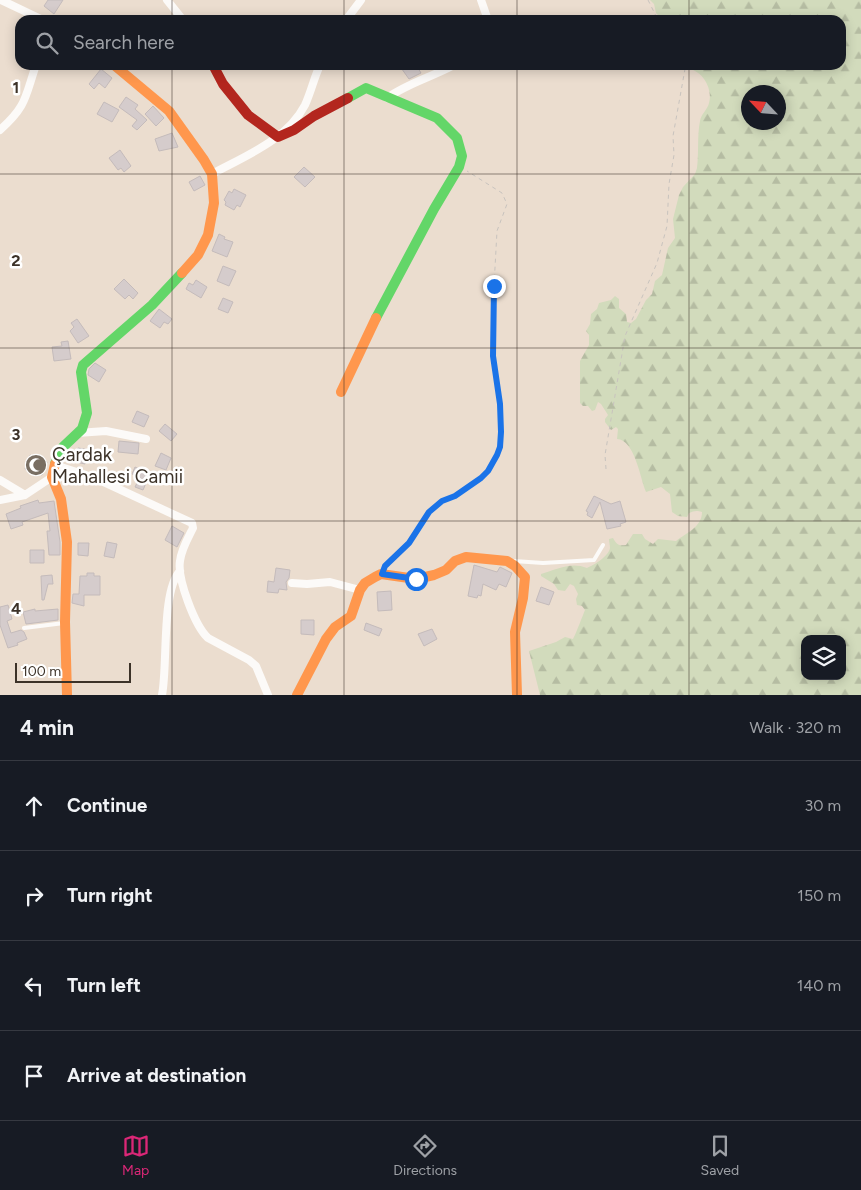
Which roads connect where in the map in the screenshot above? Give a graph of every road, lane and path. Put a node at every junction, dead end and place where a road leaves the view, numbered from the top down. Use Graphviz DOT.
graph roads {
  1 [pos="2,0"];
  2 [pos="167,0"];
  3 [pos="361,0"];
  4 [pos="481,0"];
  5 [pos="648,0"];
  6 [pos="33,15"];
  7 [pos="179,15"];
  8 [pos="350,15"];
  9 [pos="486,15"];
  10 [pos="656,15"];
  11 [pos="34,70"];
  12 [pos="120,70"];
  13 [pos="216,70"];
  14 [pos="318,70"];
  15 [pos="445,70"];
  16 [pos="685,70"];
  17 [pos="387,98"];
  18 [pos="0,130"];
  19 [pos="278,137"];
  20 [pos="460,167"];
  21 [pos="212,174"];
  22 [pos="341,392"];
  23 [pos="77,433"];
  24 [pos="146,440"];
  25 [pos="55,465"];
  26 [pos="606,469"];
  27 [pos="52,477"];
  28 [pos="0,480"];
  29 [pos="25,495"];
  30 [pos="0,500"];
  31 [pos="603,545"];
  32 [pos="506,561"];
  33 [pos="180,571"];
  34 [pos="382,574"];
  35 [pos="292,583"];
  36 [pos="360,590"];
  37 [pos="66,622"];
  38 [pos="24,628"];
  39 [pos="67,695"];
  40 [pos="162,695"];
  41 [pos="268,695"];
  42 [pos="297,695"];
  43 [pos="517,695"];
  1 -- 6 [label="street"];
  2 -- 7 [label="street"];
  3 -- 8 [label="street"];
  4 -- 9 [label="street"];
  5 -- 10 [label="path"];
  11 -- 18 [label="street"];
  12 -- 21 [label="street"];
  13 -- 19 [label="street"];
  14 -- 19 [label="street"];
  15 -- 17 [label="street"];
  16 -- 26 [label="path"];
  17 -- 19 [label="street"];
  17 -- 20 [label="street"];
  19 -- 21 [label="street"];
  20 -- 22 [label="street"];
  20 -- 34 [label="path"];
  21 -- 23 [label="street"];
  23 -- 24 [label="street"];
  23 -- 25 [label="street"];
  25 -- 27 [label="street"];
  25 -- 33 [label="street"];
  27 -- 29 [label="street"];
  27 -- 37 [label="street"];
  28 -- 29 [label="street"];
  29 -- 30 [label="street"];
  31 -- 32 [label="lane"];
  32 -- 34 [label="street"];
  32 -- 43 [label="street"];
  33 -- 40 [label="street"];
  33 -- 41 [label="street"];
  34 -- 36 [label="street"];
  35 -- 36 [label="street"];
  36 -- 42 [label="street"];
  37 -- 38 [label="lane"];
  37 -- 39 [label="street"];
}
